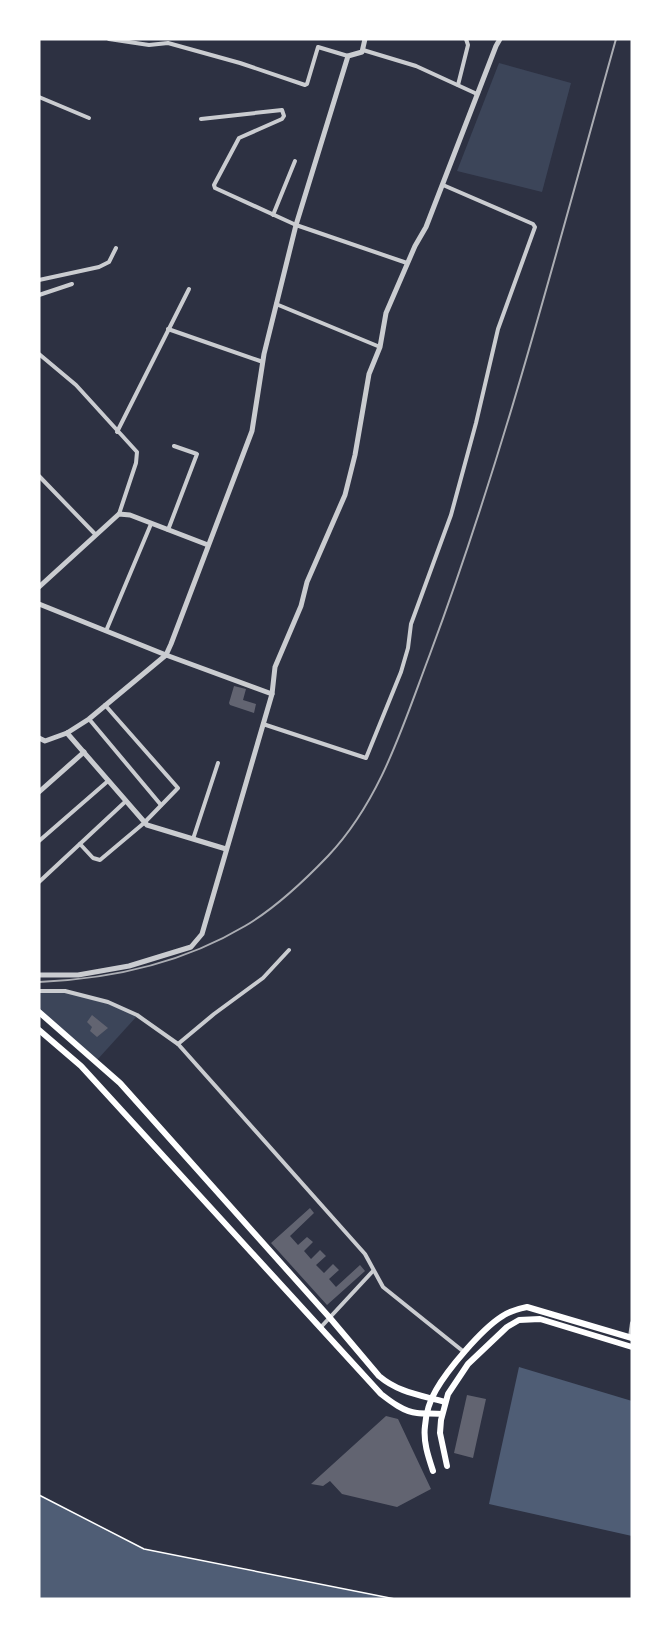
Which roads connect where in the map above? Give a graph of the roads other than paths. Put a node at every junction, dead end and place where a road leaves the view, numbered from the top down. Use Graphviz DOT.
graph roads {
  1 [pos="109,39"];
  2 [pos="317,39"];
  3 [pos="365,39"];
  4 [pos="466,39"];
  5 [pos="500,39"];
  6 [pos="318,47"];
  7 [pos="363,50"];
  8 [pos="348,56"];
  9 [pos="458,85"];
  10 [pos="477,94"];
  11 [pos="39,97"];
  12 [pos="89,118"];
  13 [pos="201,120"];
  14 [pos="294,161"];
  15 [pos="443,185"];
  16 [pos="273,215"];
  17 [pos="296,225"];
  18 [pos="116,248"];
  19 [pos="407,263"];
  20 [pos="39,280"];
  21 [pos="72,284"];
  22 [pos="189,289"];
  23 [pos="39,295"];
  24 [pos="276,304"];
  25 [pos="168,329"];
  26 [pos="380,347"];
  27 [pos="39,354"];
  28 [pos="263,362"];
  29 [pos="117,432"];
  30 [pos="174,446"];
  31 [pos="39,476"];
  32 [pos="119,514"];
  33 [pos="151,524"];
  34 [pos="168,531"];
  35 [pos="95,534"];
  36 [pos="208,545"];
  37 [pos="39,587"];
  38 [pos="39,603"];
  39 [pos="106,631"];
  40 [pos="166,654"];
  41 [pos="272,694"];
  42 [pos="105,705"];
  43 [pos="89,719"];
  44 [pos="263,724"];
  45 [pos="67,733"];
  46 [pos="42,739"];
  47 [pos="39,746"];
  48 [pos="84,752"];
  49 [pos="218,763"];
  50 [pos="108,781"];
  51 [pos="39,792"];
  52 [pos="126,801"];
  53 [pos="161,806"];
  54 [pos="144,823"];
  55 [pos="193,839"];
  56 [pos="39,841"];
  57 [pos="80,844"];
  58 [pos="226,849"];
  59 [pos="39,882"];
  60 [pos="289,950"];
  61 [pos="39,975"];
  62 [pos="39,991"];
  63 [pos="39,1012"];
  64 [pos="39,1030"];
  65 [pos="178,1044"];
  66 [pos="373,1271"];
  67 [pos="330,1318"];
  68 [pos="632,1323"];
  69 [pos="321,1328"];
  70 [pos="631,1337"];
  71 [pos="632,1347"];
  72 [pos="464,1352"];
  73 [pos="432,1398"];
  74 [pos="445,1402"];
  75 [pos="428,1412"];
  76 [pos="442,1414"];
  77 [pos="447,1466"];
  78 [pos="433,1471"];
  1 -- 6 [label="street"];
  2 -- 6 [label="street"];
  3 -- 7 [label="street"];
  4 -- 9 [label="street"];
  5 -- 10 [label="street"];
  6 -- 8 [label="street"];
  7 -- 8 [label="street"];
  7 -- 9 [label="street"];
  8 -- 17 [label="street"];
  9 -- 10 [label="street"];
  10 -- 15 [label="street"];
  11 -- 12 [label="street"];
  13 -- 16 [label="street"];
  14 -- 16 [label="street"];
  15 -- 19 [label="street"];
  15 -- 44 [label="street"];
  16 -- 17 [label="street"];
  17 -- 19 [label="street"];
  17 -- 24 [label="street"];
  18 -- 20 [label="street"];
  19 -- 26 [label="street"];
  21 -- 23 [label="street"];
  22 -- 25 [label="street"];
  24 -- 26 [label="street"];
  24 -- 28 [label="street"];
  25 -- 28 [label="street"];
  25 -- 29 [label="street"];
  26 -- 41 [label="street"];
  27 -- 29 [label="street"];
  28 -- 36 [label="street"];
  29 -- 32 [label="street"];
  30 -- 34 [label="street"];
  31 -- 35 [label="street"];
  32 -- 33 [label="street"];
  32 -- 35 [label="street"];
  33 -- 34 [label="street"];
  33 -- 39 [label="street"];
  34 -- 36 [label="street"];
  35 -- 37 [label="street"];
  36 -- 40 [label="street"];
  38 -- 39 [label="street"];
  39 -- 40 [label="street"];
  40 -- 41 [label="street"];
  40 -- 42 [label="street"];
  41 -- 44 [label="street"];
  42 -- 43 [label="street"];
  42 -- 53 [label="street"];
  43 -- 45 [label="street"];
  43 -- 53 [label="street"];
  44 -- 58 [label="street"];
  45 -- 46 [label="street"];
  45 -- 48 [label="street"];
  46 -- 47 [label="street"];
  48 -- 50 [label="street"];
  48 -- 51 [label="street"];
  49 -- 55 [label="street"];
  50 -- 52 [label="street"];
  50 -- 56 [label="street"];
  52 -- 54 [label="street"];
  52 -- 57 [label="street"];
  53 -- 54 [label="street"];
  54 -- 55 [label="street"];
  54 -- 57 [label="street"];
  55 -- 58 [label="street"];
  57 -- 59 [label="street"];
  58 -- 61 [label="street"];
  60 -- 65 [label="street"];
  62 -- 65 [label="street"];
  63 -- 67 [label="main road"];
  64 -- 69 [label="main road"];
  65 -- 66 [label="street"];
  66 -- 67 [label="street"];
  66 -- 72 [label="street"];
  67 -- 69 [label="street"];
  67 -- 73 [label="main road"];
  68 -- 70 [label="street"];
  69 -- 75 [label="main road"];
  70 -- 72 [label="main road"];
  71 -- 74 [label="main road"];
  72 -- 73 [label="main road"];
  73 -- 74 [label="main road"];
  73 -- 75 [label="main road"];
  74 -- 76 [label="main road"];
  75 -- 76 [label="main road"];
  75 -- 78 [label="main road"];
  76 -- 77 [label="main road"];
}
